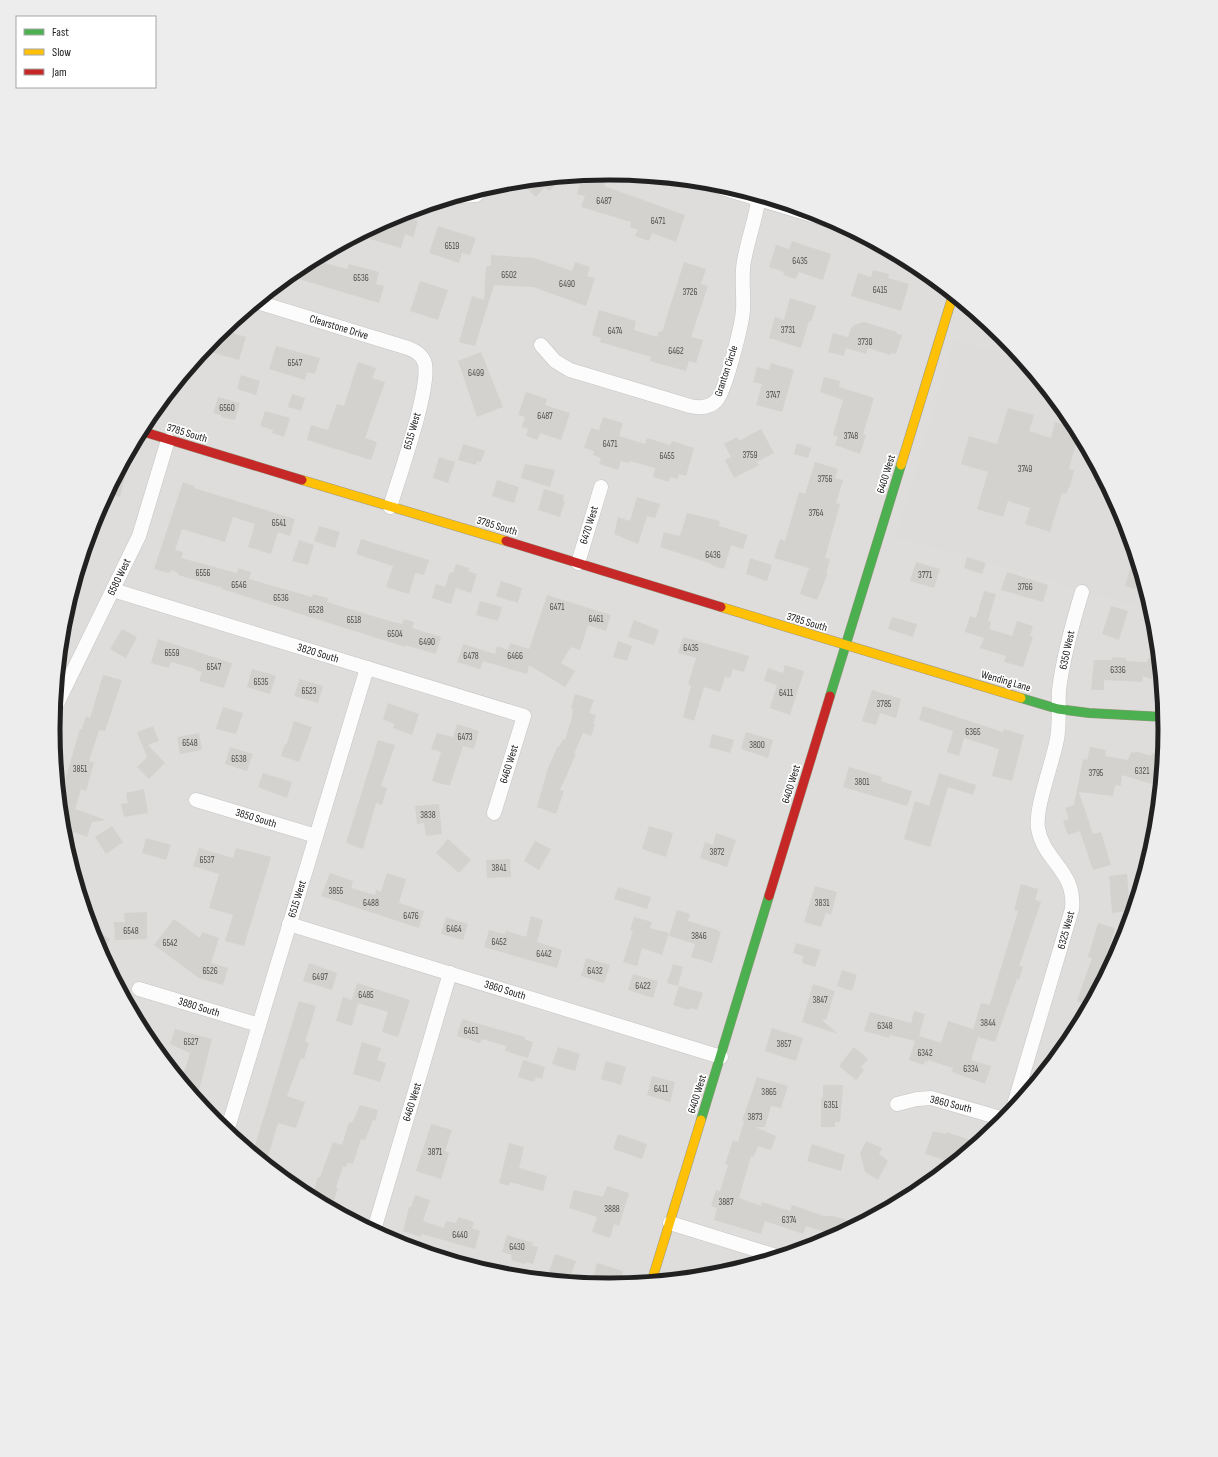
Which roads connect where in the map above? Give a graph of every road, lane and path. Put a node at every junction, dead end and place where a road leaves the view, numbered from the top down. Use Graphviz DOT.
graph roads {
  1 [pos="758,200"];
  2 [pos="951,300"];
  3 [pos="262,304"];
  4 [pos="541,345"];
  5 [pos="421,355"];
  6 [pos="147,433"];
  7 [pos="168,440"];
  8 [pos="601,488"];
  9 [pos="390,507"];
  10 [pos="578,563"];
  11 [pos="113,590"];
  12 [pos="1082,592"];
  13 [pos="846,646"];
  14 [pos="367,668"];
  15 [pos="61,696"];
  16 [pos="1058,709"];
  17 [pos="524,716"];
  18 [pos="1158,717"];
  19 [pos="196,800"];
  20 [pos="494,813"];
  21 [pos="316,836"];
  22 [pos="289,924"];
  23 [pos="450,974"];
  24 [pos="139,989"];
  25 [pos="259,1025"];
  26 [pos="721,1057"];
  27 [pos="1017,1096"];
  28 [pos="897,1104"];
  29 [pos="997,1117"];
  30 [pos="229,1124"];
  31 [pos="670,1224"];
  32 [pos="375,1225"];
  33 [pos="768,1254"];
  34 [pos="654,1275"];
  1 -- 4 [label="street, Granton Circle"];
  2 -- 13 [label="street, 6400 West"];
  3 -- 5 [label="street, Clearstone Drive"];
  5 -- 9 [label="street, 6515 West"];
  6 -- 7 [label="street, 3785 South"];
  7 -- 9 [label="street, 3785 South"];
  7 -- 11 [label="street, 6580 West"];
  8 -- 10 [label="street, 6470 West"];
  9 -- 10 [label="street, 3785 South"];
  10 -- 13 [label="street, 3785 South"];
  11 -- 14 [label="street, 3820 South"];
  11 -- 15 [label="street, 6580 West"];
  12 -- 16 [label="street, 6350 West"];
  13 -- 16 [label="street, Wending Lane"];
  13 -- 26 [label="street, 6400 West"];
  14 -- 17 [label="street, 3820 South"];
  14 -- 21 [label="street, 6515 West"];
  16 -- 18 [label="street, Wending Lane"];
  16 -- 27 [label="street, 6325 West"];
  17 -- 20 [label="street, 6460 West"];
  19 -- 21 [label="street, 3850 South"];
  21 -- 22 [label="street, 6515 West"];
  22 -- 23 [label="street, 3860 South"];
  22 -- 25 [label="street, 6515 West"];
  23 -- 26 [label="street, 3860 South"];
  23 -- 32 [label="street, 6460 West"];
  24 -- 25 [label="street, 3880 South"];
  25 -- 30 [label="street, 6515 West"];
  26 -- 31 [label="street, 6400 West"];
  28 -- 29 [label="street, 3860 South"];
  31 -- 33 [label="street"];
  31 -- 34 [label="street, 6400 West"];
}
